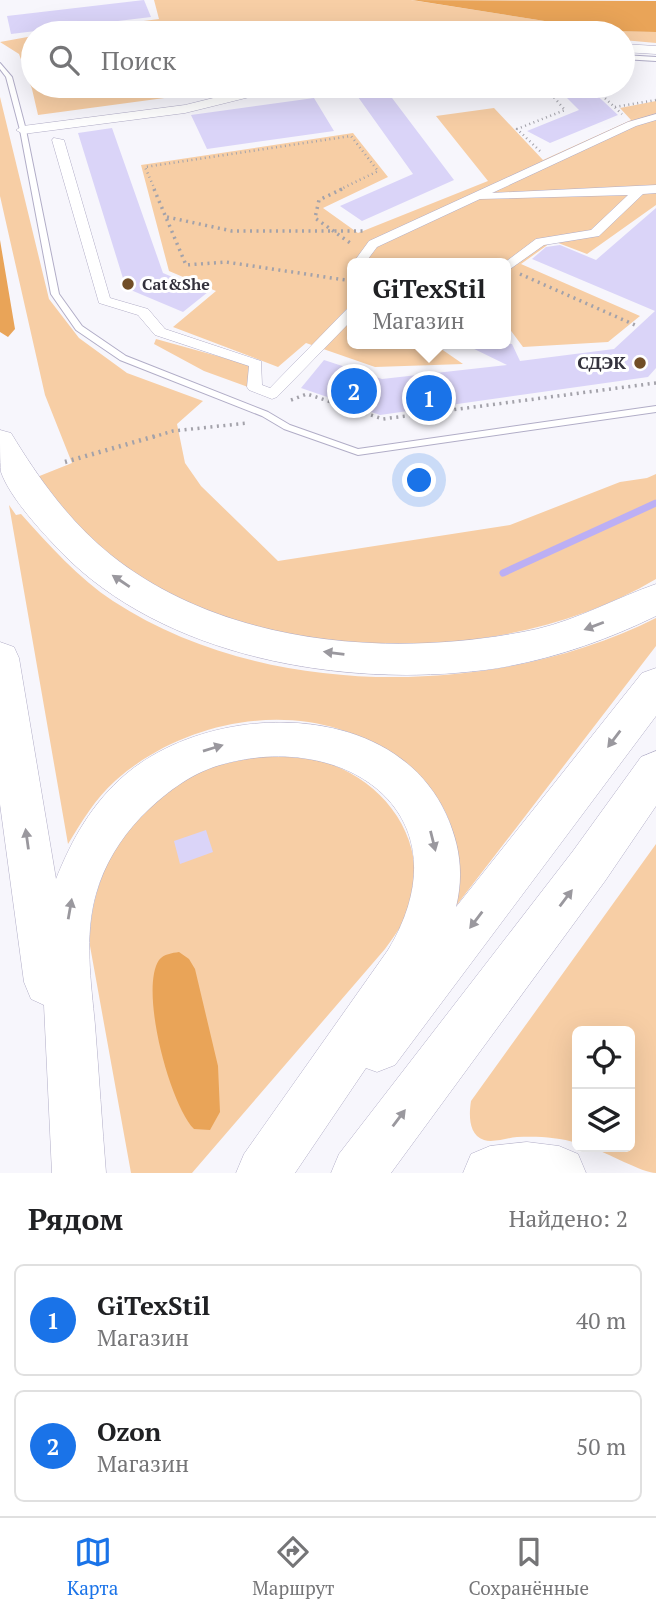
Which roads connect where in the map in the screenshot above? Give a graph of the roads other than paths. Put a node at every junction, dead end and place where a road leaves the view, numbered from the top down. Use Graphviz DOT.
graph roads {
  1 [pos="635,49"];
  2 [pos="656,50"];
  3 [pos="635,58"];
  4 [pos="656,59"];
  5 [pos="0,65"];
  6 [pos="229,98"];
  7 [pos="656,117"];
  8 [pos="23,130"];
  9 [pos="58,140"];
  10 [pos="656,189"];
  11 [pos="639,191"];
  12 [pos="474,197"];
  13 [pos="362,258"];
  14 [pos="512,271"];
  15 [pos="347,317"];
  16 [pos="656,409"];
  17 [pos="0,441"];
  18 [pos="656,599"];
  19 [pos="0,658"];
  20 [pos="656,685"];
  21 [pos="656,770"];
  22 [pos="78,1173"];
  23 [pos="264,1173"];
  24 [pos="274,1173"];
  25 [pos="358,1173"];
  26 [pos="490,1173"];
  27 [pos="559,1173"];
  1 -- 2 [label="street"];
  3 -- 4 [label="lane"];
  5 -- 8 [label="lane"];
  6 -- 8 [label="street"];
  7 -- 12 [label="street"];
  8 -- 16 [label="lane"];
  9 -- 15 [label="street"];
  10 -- 11 [label="street"];
  11 -- 12 [label="street"];
  11 -- 14 [label="street"];
  12 -- 13 [label="street"];
  18 -- 17 [label="highway, one-way"];
  22 -- 19 [label="highway, one-way"];
  20 -- 24 [label="highway, one-way"];
  25 -- 21 [label="highway, one-way"];
  22 -- 23 [label="highway, one-way"];
  26 -- 27 [label="highway"];
}
